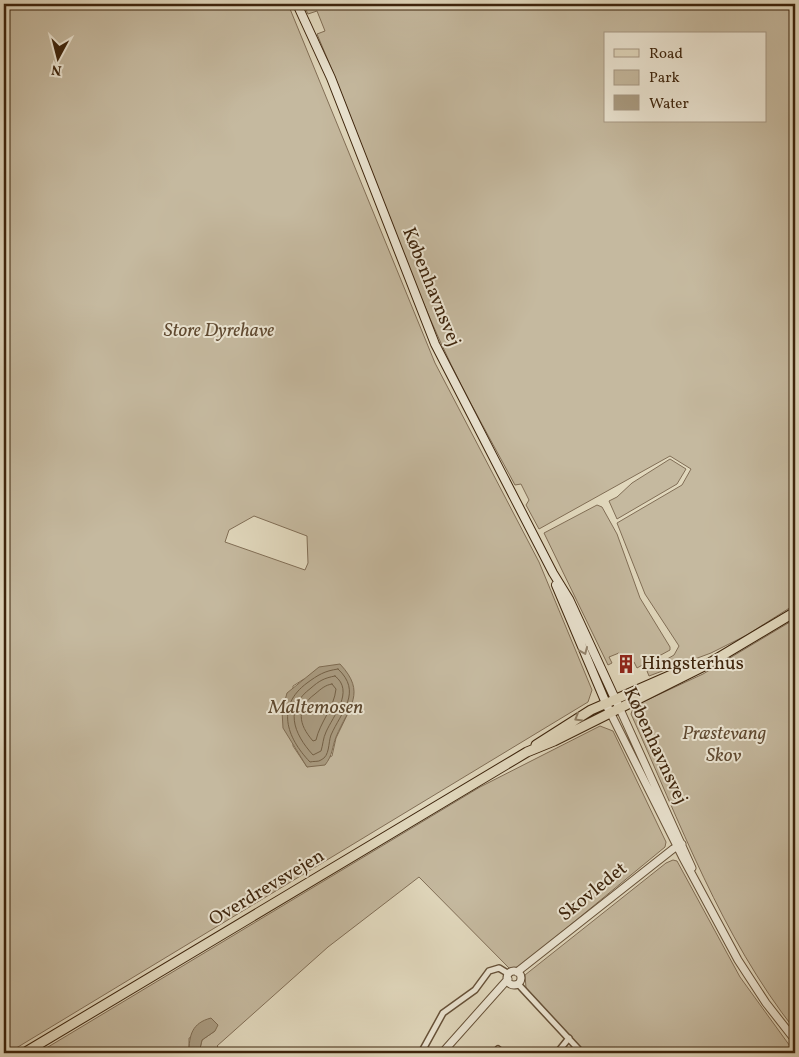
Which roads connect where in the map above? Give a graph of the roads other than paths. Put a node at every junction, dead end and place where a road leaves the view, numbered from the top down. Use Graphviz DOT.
graph roads {
  1 [pos="297,4"];
  2 [pos="553,573"];
  3 [pos="795,612"];
  4 [pos="617,703"];
  5 [pos="608,708"];
  6 [pos="527,752"];
  7 [pos="680,845"];
  8 [pos="514,978"];
  9 [pos="569,1038"];
  10 [pos="795,1040"];
  11 [pos="24,1053"];
  12 [pos="421,1053"];
  13 [pos="442,1053"];
  14 [pos="558,1053"];
  15 [pos="582,1053"];
  1 -- 2 [label="main road, Københavnsvej"];
  2 -- 4 [label="main road, Københavnsvej"];
  2 -- 5 [label="main road, Københavnsvej, one-way"];
  3 -- 4 [label="main road, Overdrevsvejen"];
  4 -- 5 [label="main road, Overdrevsvejen"];
  4 -- 7 [label="street, Københavnsvej"];
  5 -- 6 [label="main road, Overdrevsvejen"];
  5 -- 6 [label="main road, Overdrevsvejen, one-way"];
  5 -- 7 [label="street, Københavnsvej"];
  6 -- 11 [label="main road, Overdrevsvejen"];
  7 -- 8 [label="street, Skovledet"];
  7 -- 10 [label="street, Københavnsvej"];
  8 -- 9 [label="street"];
  8 -- 12 [label="street"];
  8 -- 13 [label="street, Skovledet"];
  9 -- 14 [label="street"];
  9 -- 15 [label="street"];
}
